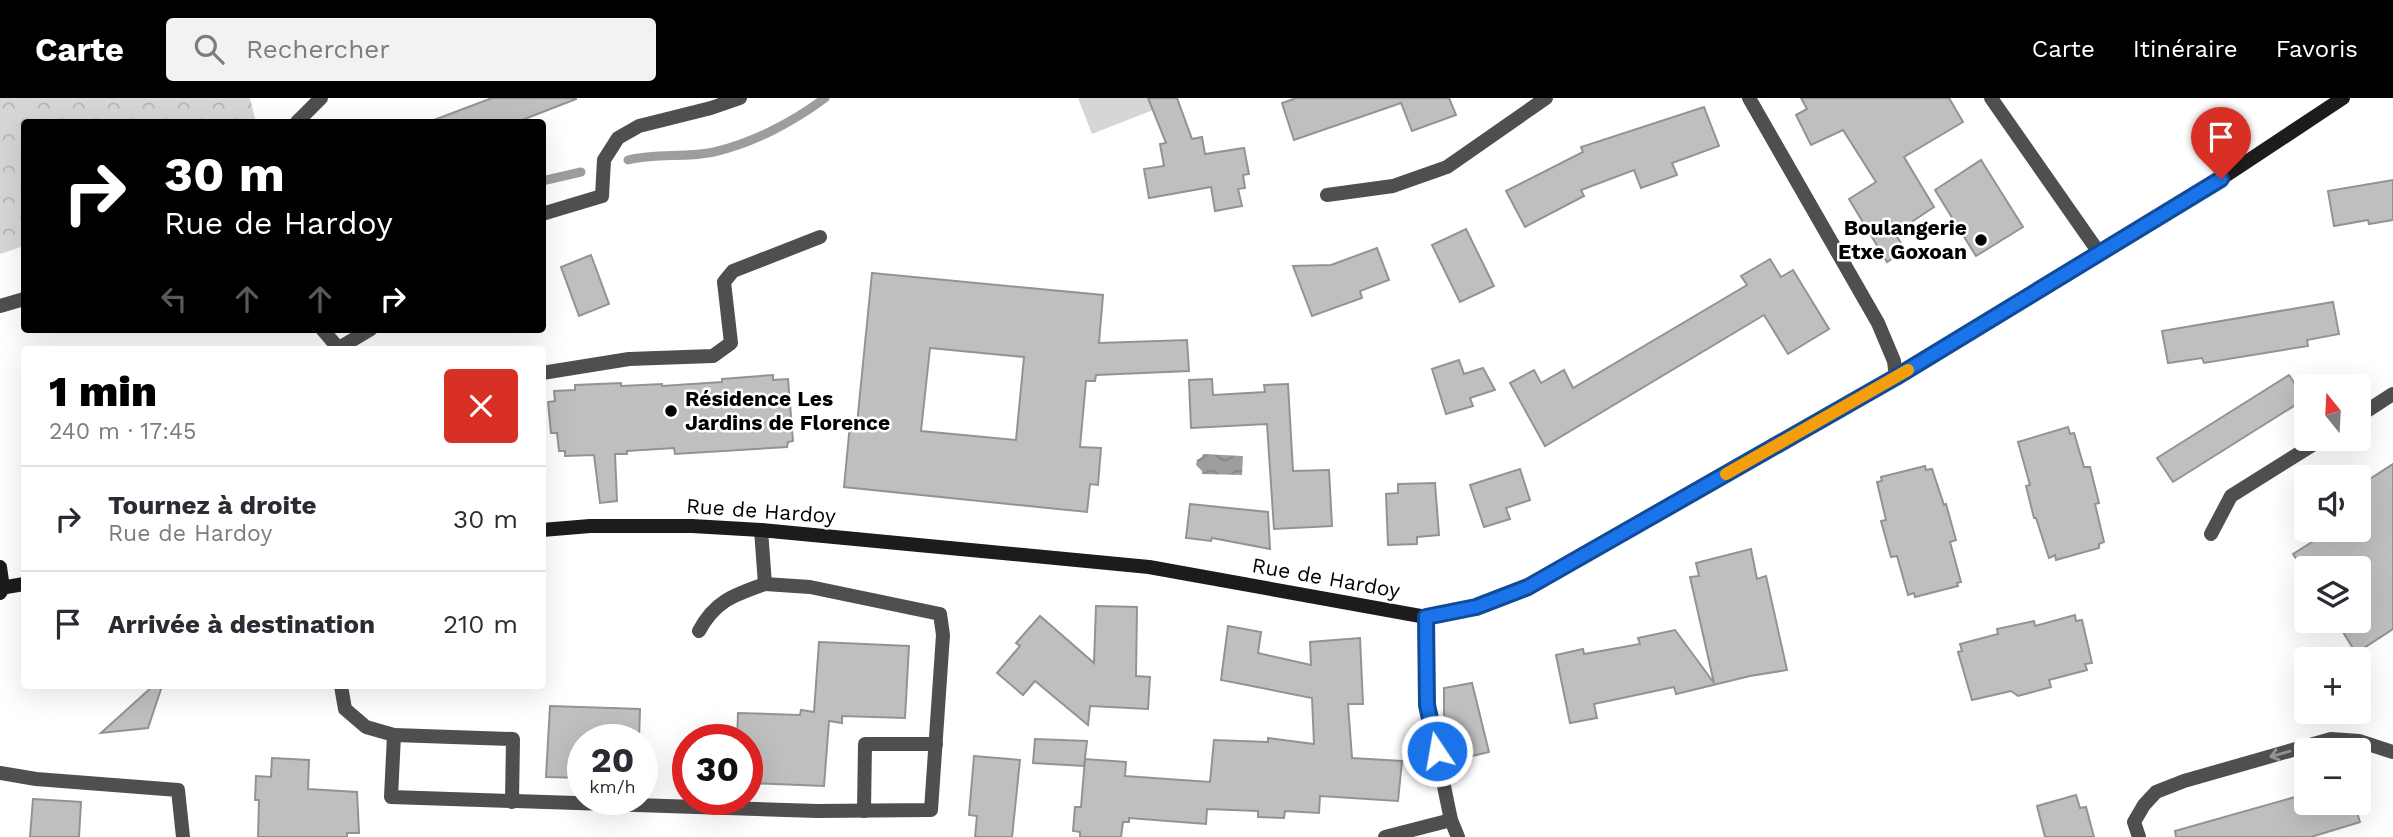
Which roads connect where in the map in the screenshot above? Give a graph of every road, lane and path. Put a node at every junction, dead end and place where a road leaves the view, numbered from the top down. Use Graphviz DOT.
graph roads {
  1 [pos="321,98"];
  2 [pos="740,98"];
  3 [pos="1546,98"];
  4 [pos="1749,98"];
  5 [pos="1991,98"];
  6 [pos="2343,98"];
  7 [pos="299,119"];
  8 [pos="1327,195"];
  9 [pos="546,213"];
  10 [pos="820,237"];
  11 [pos="2100,254"];
  12 [pos="21,300"];
  13 [pos="0,306"];
  14 [pos="365,333"];
  15 [pos="345,346"];
  16 [pos="546,372"];
  17 [pos="1896,377"];
  18 [pos="2393,394"];
  19 [pos="2371,408"];
  20 [pos="2301,452"];
  21 [pos="546,530"];
  22 [pos="761,530"];
  23 [pos="2211,534"];
  24 [pos="0,567"];
  25 [pos="765,584"];
  26 [pos="21,585"];
  27 [pos="1,590"];
  28 [pos="1426,617"];
  29 [pos="699,631"];
  30 [pos="342,689"];
  31 [pos="394,734"];
  32 [pos="936,744"];
  33 [pos="2393,752"];
  34 [pos="0,773"];
  35 [pos="512,802"];
  36 [pos="864,811"];
  37 [pos="1451,820"];
  38 [pos="183,837"];
  39 [pos="1385,837"];
  40 [pos="1458,837"];
  41 [pos="2139,837"];
  1 -- 7 [label="street"];
  2 -- 9 [label="street"];
  3 -- 8 [label="street"];
  4 -- 17 [label="street"];
  5 -- 11 [label="street"];
  6 -- 11 [label="street, Rue de Hardoy"];
  10 -- 16 [label="street"];
  11 -- 17 [label="street, Rue de Hardoy"];
  12 -- 13 [label="street"];
  14 -- 15 [label="street"];
  17 -- 28 [label="street, Rue de Hardoy"];
  18 -- 19 [label="street"];
  20 -- 23 [label="street"];
  21 -- 22 [label="street, Rue de Hardoy"];
  22 -- 25 [label="street"];
  22 -- 28 [label="street, Rue de Hardoy"];
  24 -- 27 [label="street"];
  25 -- 29 [label="street"];
  25 -- 32 [label="street"];
  26 -- 27 [label="street"];
  28 -- 37 [label="street"];
  30 -- 31 [label="street"];
  31 -- 35 [label="street"];
  31 -- 35 [label="street"];
  32 -- 36 [label="street"];
  32 -- 36 [label="street"];
  33 -- 41 [label="street, one-way"];
  34 -- 38 [label="street"];
  35 -- 36 [label="street"];
  37 -- 39 [label="street"];
  37 -- 40 [label="street"];
}
